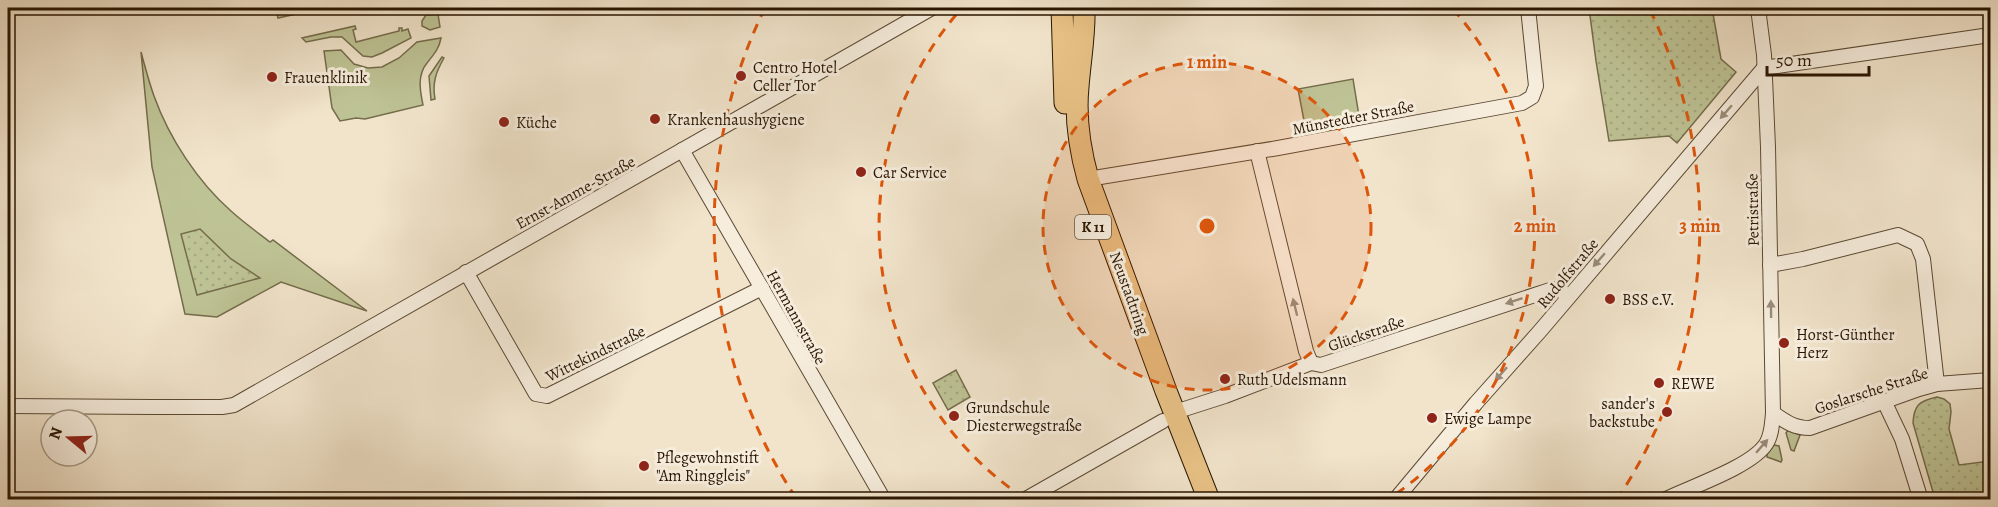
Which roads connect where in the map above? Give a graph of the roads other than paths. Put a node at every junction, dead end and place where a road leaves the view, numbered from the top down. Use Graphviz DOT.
graph roads {
  1 [pos="932,8"];
  2 [pos="1062,8"];
  3 [pos="1084,8"];
  4 [pos="1528,8"];
  5 [pos="1758,8"];
  6 [pos="1990,35"];
  7 [pos="1764,68"];
  8 [pos="682,150"];
  9 [pos="1257,152"];
  10 [pos="1088,179"];
  11 [pos="1770,265"];
  12 [pos="466,272"];
  13 [pos="762,288"];
  14 [pos="1569,295"];
  15 [pos="1311,363"];
  16 [pos="1990,380"];
  17 [pos="1937,384"];
  18 [pos="1884,401"];
  19 [pos="8,406"];
  20 [pos="1773,413"];
  21 [pos="1169,416"];
  22 [pos="884,500"];
  23 [pos="1024,500"];
  24 [pos="1196,500"];
  25 [pos="1209,500"];
  26 [pos="1395,500"];
  27 [pos="1664,500"];
  28 [pos="1921,500"];
  1 -- 8 [label="street, Ernst-Amme-Straße"];
  2 -- 21 [label="main road, Neustadtring / K 11"];
  3 -- 10 [label="main road, Neustadtring / K 11"];
  4 -- 9 [label="street, Münstedter Straße"];
  5 -- 7 [label="street, Petristraße"];
  6 -- 7 [label="street"];
  7 -- 11 [label="street, Petristraße"];
  7 -- 14 [label="street, Rudolfstraße, one-way"];
  8 -- 12 [label="street, Ernst-Amme-Straße"];
  8 -- 13 [label="street, Hermannstraße"];
  9 -- 10 [label="street, Münstedter Straße"];
  15 -- 9 [label="street, one-way"];
  10 -- 21 [label="main road, Neustadtring / K 11"];
  11 -- 17 [label="street"];
  20 -- 11 [label="street, Petristraße, one-way"];
  12 -- 13 [label="street, Wittekindstraße"];
  12 -- 19 [label="street, Ernst-Amme-Straße"];
  13 -- 22 [label="street, Hermannstraße"];
  14 -- 15 [label="street, Glückstraße, one-way"];
  14 -- 26 [label="street, Rudolfstraße, one-way"];
  15 -- 21 [label="street, Glückstraße"];
  16 -- 17 [label="street, Goslarsche Straße"];
  17 -- 18 [label="street, Goslarsche Straße"];
  18 -- 20 [label="street, Goslarsche Straße"];
  18 -- 28 [label="street"];
  27 -- 20 [label="street, one-way"];
  21 -- 23 [label="street, Glückstraße"];
  21 -- 24 [label="main road, Neustadtring / K 11"];
  21 -- 25 [label="main road, Neustadtring / K 11"];
}
